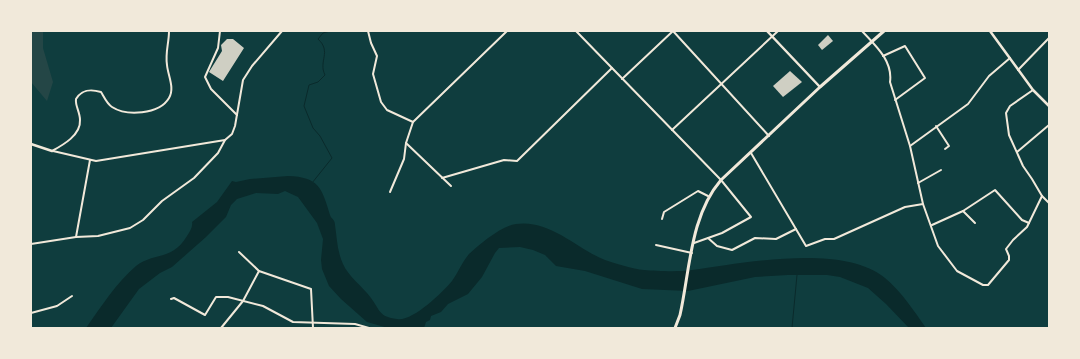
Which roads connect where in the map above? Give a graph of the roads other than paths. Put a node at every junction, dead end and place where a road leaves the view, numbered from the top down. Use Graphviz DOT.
graph roads {
  1 [pos="169,31"];
  2 [pos="220,31"];
  3 [pos="282,31"];
  4 [pos="368,31"];
  5 [pos="506,31"];
  6 [pos="576,31"];
  7 [pos="673,31"];
  8 [pos="767,31"];
  9 [pos="778,31"];
  10 [pos="862,31"];
  11 [pos="884,31"];
  12 [pos="990,31"];
  13 [pos="772,37"];
  14 [pos="1049,38"];
  15 [pos="872,42"];
  16 [pos="883,56"];
  17 [pos="1010,58"];
  18 [pos="612,68"];
  19 [pos="1018,70"];
  20 [pos="622,79"];
  21 [pos="720,84"];
  22 [pos="820,87"];
  23 [pos="1033,90"];
  24 [pos="895,100"];
  25 [pos="1049,106"];
  26 [pos="237,115"];
  27 [pos="413,122"];
  28 [pos="1049,125"];
  29 [pos="936,126"];
  30 [pos="672,130"];
  31 [pos="769,136"];
  32 [pos="225,140"];
  33 [pos="406,142"];
  34 [pos="31,144"];
  35 [pos="910,146"];
  36 [pos="946,149"];
  37 [pos="52,151"];
  38 [pos="1017,152"];
  39 [pos="751,153"];
  40 [pos="90,160"];
  41 [pos="941,170"];
  42 [pos="442,178"];
  43 [pos="721,180"];
  44 [pos="918,183"];
  45 [pos="451,186"];
  46 [pos="390,192"];
  47 [pos="708,196"];
  48 [pos="1042,196"];
  49 [pos="1049,203"];
  50 [pos="923,204"];
  51 [pos="963,210"];
  52 [pos="662,219"];
  53 [pos="975,223"];
  54 [pos="1029,223"];
  55 [pos="932,225"];
  56 [pos="796,229"];
  57 [pos="76,237"];
  58 [pos="708,238"];
  59 [pos="694,243"];
  60 [pos="31,244"];
  61 [pos="656,245"];
  62 [pos="239,252"];
  63 [pos="692,253"];
  64 [pos="259,271"];
  65 [pos="72,296"];
  66 [pos="170,298"];
  67 [pos="243,301"];
  68 [pos="31,312"];
  69 [pos="314,323"];
  70 [pos="221,328"];
  71 [pos="313,328"];
  72 [pos="369,328"];
  73 [pos="675,328"];
  1 -- 37 [label="street"];
  2 -- 26 [label="street"];
  3 -- 26 [label="street"];
  4 -- 27 [label="street"];
  5 -- 27 [label="street"];
  6 -- 18 [label="street"];
  7 -- 20 [label="street"];
  7 -- 21 [label="street"];
  8 -- 13 [label="street"];
  9 -- 13 [label="street"];
  10 -- 15 [label="street"];
  11 -- 15 [label="main road"];
  12 -- 17 [label="street"];
  13 -- 21 [label="street"];
  13 -- 22 [label="street"];
  14 -- 19 [label="street"];
  15 -- 16 [label="street"];
  15 -- 22 [label="main road"];
  16 -- 24 [label="street"];
  16 -- 24 [label="street"];
  17 -- 19 [label="street"];
  17 -- 29 [label="street"];
  18 -- 20 [label="street"];
  18 -- 42 [label="street"];
  19 -- 23 [label="street"];
  20 -- 30 [label="street"];
  21 -- 30 [label="street"];
  21 -- 31 [label="street"];
  22 -- 31 [label="main road"];
  23 -- 25 [label="street"];
  23 -- 38 [label="street"];
  24 -- 35 [label="street"];
  26 -- 32 [label="street"];
  27 -- 33 [label="street"];
  28 -- 38 [label="street"];
  29 -- 35 [label="street"];
  29 -- 36 [label="street"];
  30 -- 43 [label="street"];
  31 -- 39 [label="main road"];
  32 -- 40 [label="street"];
  32 -- 57 [label="street"];
  33 -- 42 [label="street"];
  33 -- 46 [label="street"];
  34 -- 37 [label="street"];
  35 -- 44 [label="street"];
  37 -- 40 [label="street"];
  38 -- 48 [label="street"];
  39 -- 43 [label="main road"];
  39 -- 56 [label="street"];
  40 -- 57 [label="street"];
  41 -- 44 [label="street"];
  42 -- 45 [label="street"];
  43 -- 47 [label="main road"];
  43 -- 58 [label="street"];
  44 -- 50 [label="street"];
  47 -- 52 [label="street"];
  47 -- 59 [label="main road"];
  48 -- 49 [label="street"];
  48 -- 54 [label="street"];
  50 -- 55 [label="street"];
  50 -- 56 [label="street"];
  51 -- 53 [label="street"];
  51 -- 54 [label="street"];
  51 -- 55 [label="street"];
  54 -- 55 [label="street"];
  56 -- 58 [label="street"];
  57 -- 60 [label="street"];
  58 -- 59 [label="street"];
  59 -- 63 [label="main road"];
  61 -- 63 [label="street"];
  62 -- 64 [label="street"];
  63 -- 73 [label="main road"];
  64 -- 67 [label="street"];
  64 -- 69 [label="street"];
  65 -- 68 [label="street"];
  66 -- 67 [label="street"];
  67 -- 69 [label="street"];
  67 -- 70 [label="street"];
  69 -- 71 [label="street"];
  69 -- 72 [label="street"];
}
